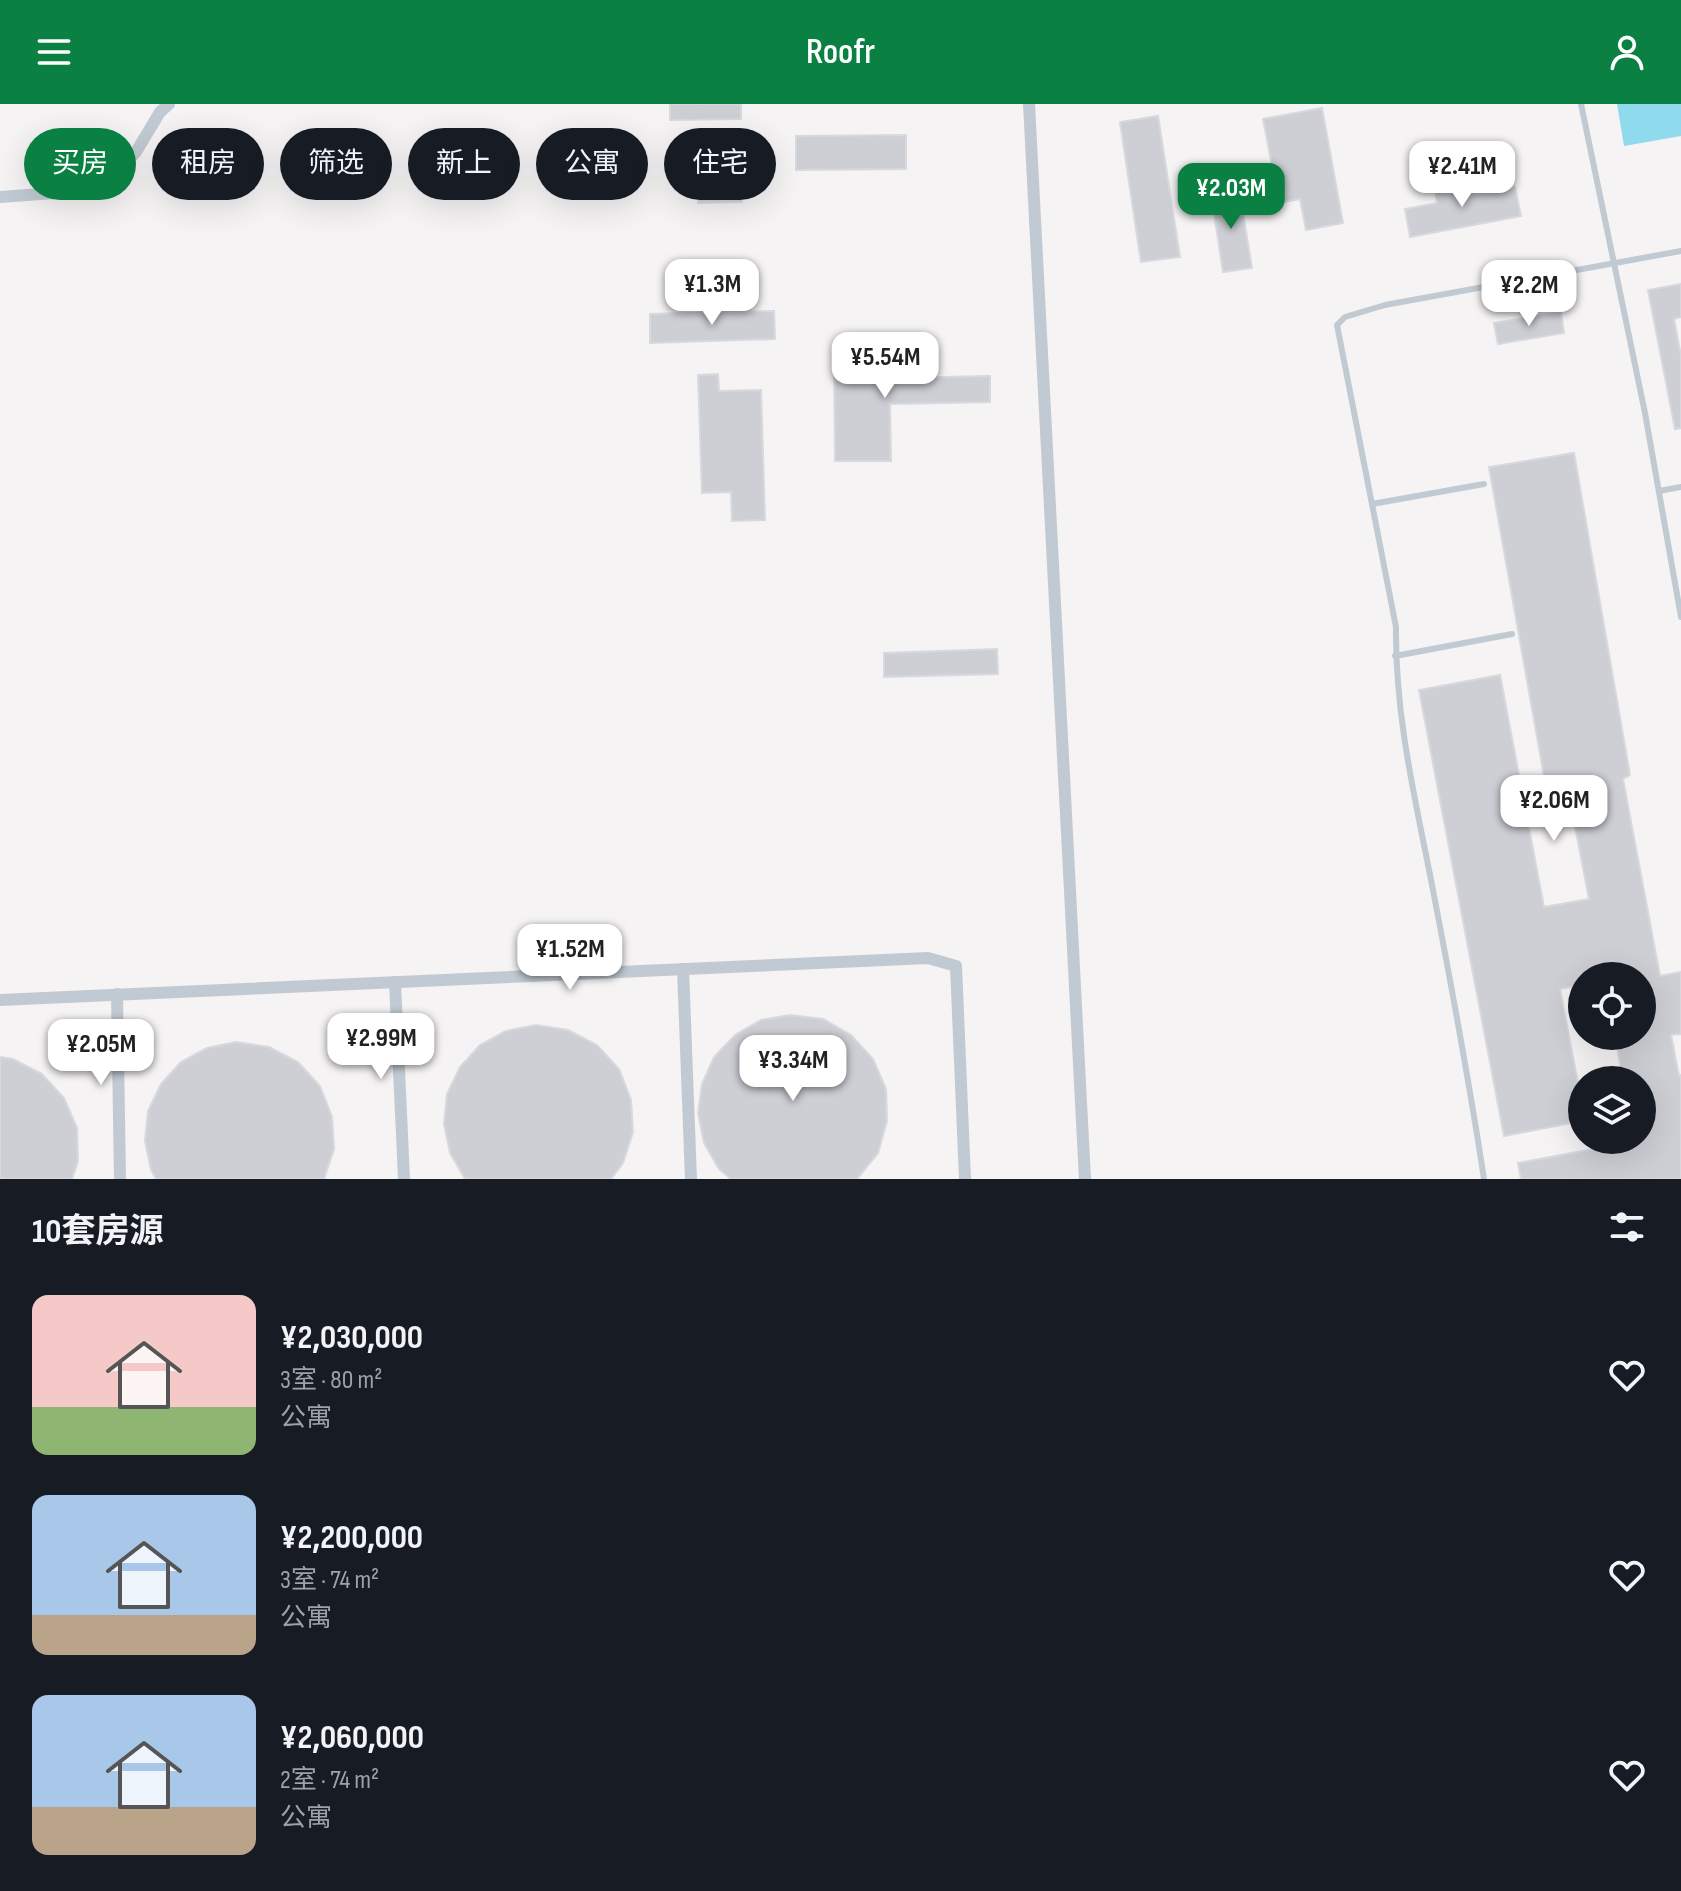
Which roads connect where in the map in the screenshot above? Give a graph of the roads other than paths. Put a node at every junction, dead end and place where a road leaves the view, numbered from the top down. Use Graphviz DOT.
graph roads {
  1 [pos="169,104"];
  2 [pos="1029,104"];
  3 [pos="1581,104"];
  4 [pos="0,197"];
  5 [pos="1681,251"];
  6 [pos="1615,263"];
  7 [pos="1484,484"];
  8 [pos="1681,487"];
  9 [pos="1659,491"];
  10 [pos="1372,504"];
  11 [pos="1681,617"];
  12 [pos="1512,634"];
  13 [pos="1395,656"];
  14 [pos="683,969"];
  15 [pos="395,982"];
  16 [pos="117,994"];
  17 [pos="0,1000"];
  18 [pos="120,1179"];
  19 [pos="404,1179"];
  20 [pos="691,1179"];
  21 [pos="965,1179"];
  22 [pos="1085,1179"];
  23 [pos="1484,1179"];
  1 -- 4 [label="street"];
  2 -- 22 [label="street"];
  3 -- 6 [label="lane"];
  5 -- 6 [label="lane"];
  6 -- 9 [label="lane"];
  6 -- 10 [label="lane"];
  7 -- 10 [label="lane"];
  8 -- 9 [label="lane"];
  9 -- 11 [label="lane"];
  10 -- 13 [label="lane"];
  12 -- 13 [label="lane"];
  13 -- 23 [label="lane"];
  14 -- 15 [label="street"];
  14 -- 20 [label="street"];
  14 -- 21 [label="street"];
  15 -- 16 [label="street"];
  15 -- 19 [label="street"];
  16 -- 17 [label="street"];
  16 -- 18 [label="street"];
}
